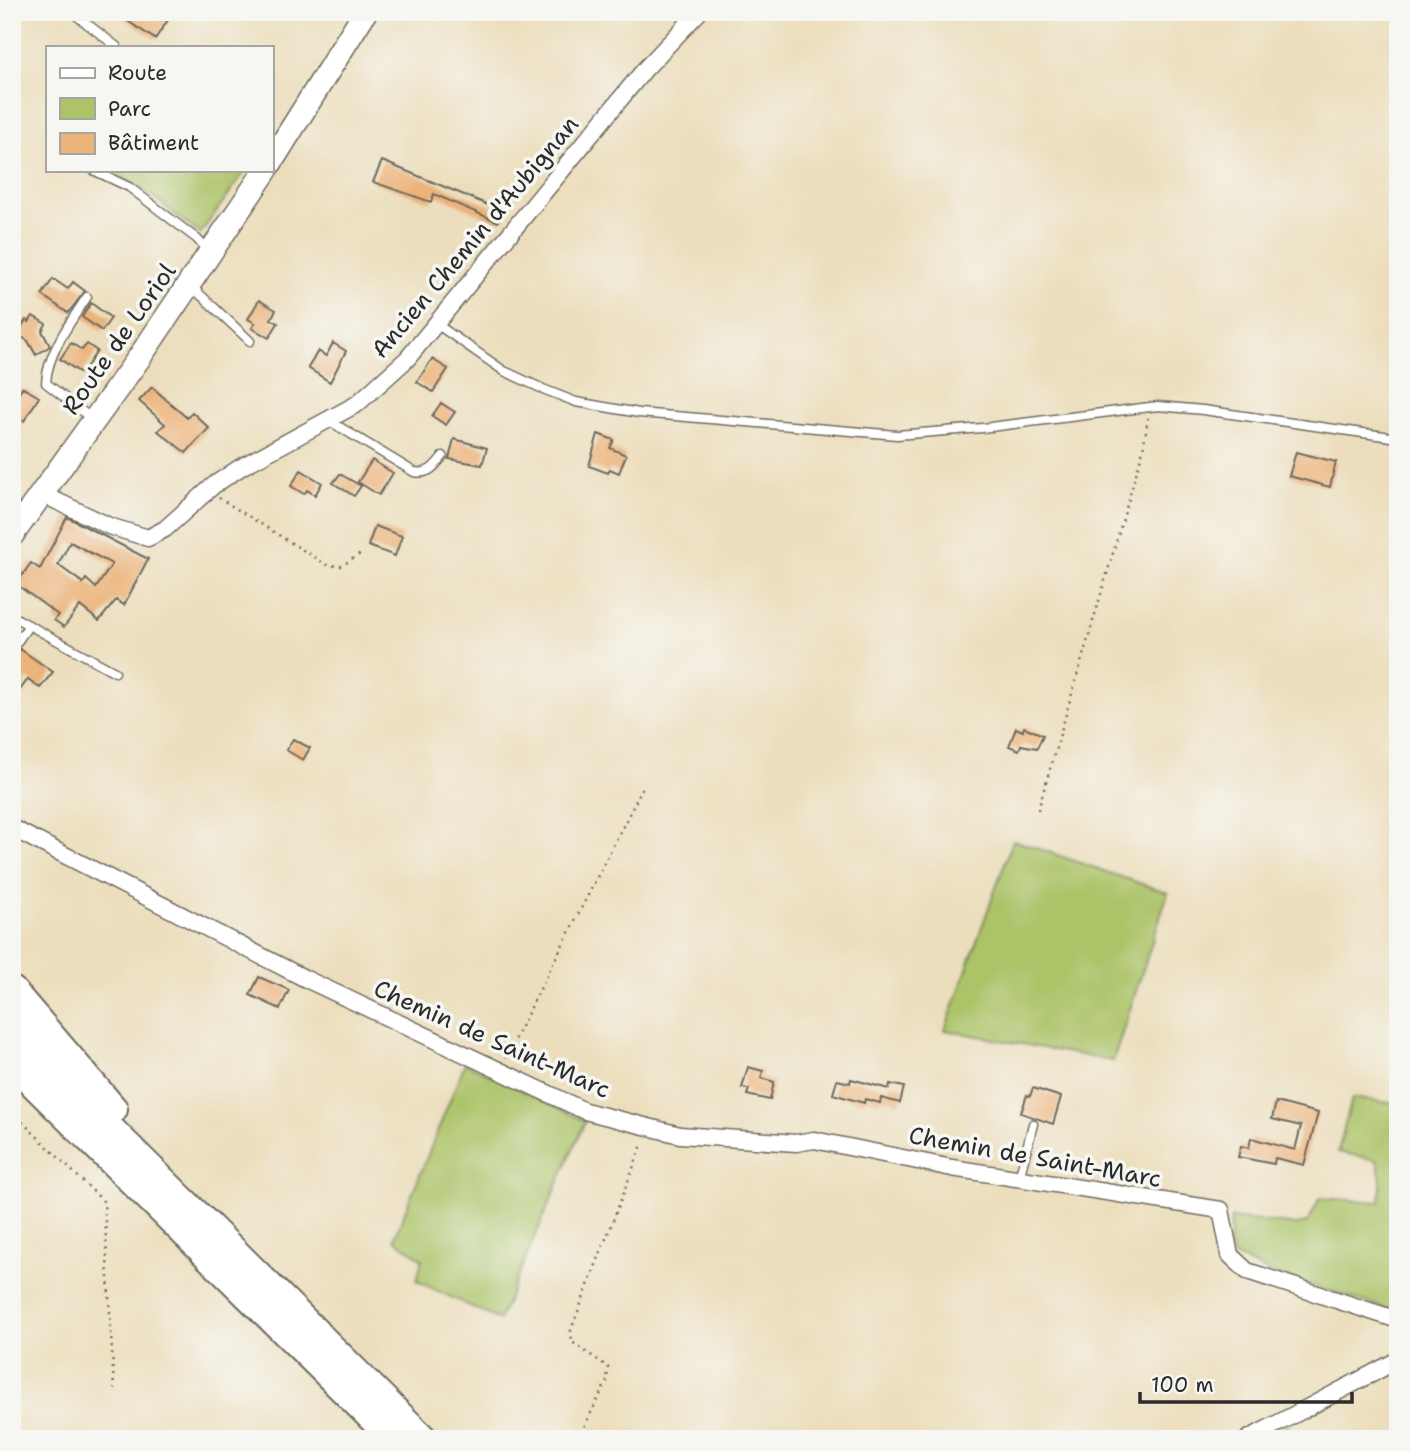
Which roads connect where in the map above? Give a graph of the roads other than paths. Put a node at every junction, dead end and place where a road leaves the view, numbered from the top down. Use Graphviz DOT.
graph roads {
  1 [pos="72,12"];
  2 [pos="365,12"];
  3 [pos="699,12"];
  4 [pos="116,46"];
  5 [pos="273,159"];
  6 [pos="97,172"];
  7 [pos="265,172"];
  8 [pos="209,254"];
  9 [pos="188,285"];
  10 [pos="87,297"];
  11 [pos="435,323"];
  12 [pos="250,341"];
  13 [pos="328,420"];
  14 [pos="94,421"];
  15 [pos="1398,438"];
  16 [pos="443,456"];
  17 [pos="42,494"];
  18 [pos="17,519"];
  19 [pos="12,616"];
  20 [pos="29,625"];
  21 [pos="12,649"];
  22 [pos="115,672"];
  23 [pos="12,828"];
  24 [pos="12,991"];
  25 [pos="12,1032"];
  26 [pos="12,1062"];
  27 [pos="12,1086"];
  28 [pos="1033,1124"];
  29 [pos="1019,1179"];
  30 [pos="218,1251"];
  31 [pos="1398,1320"];
  32 [pos="1398,1360"];
  33 [pos="394,1439"];
  34 [pos="423,1439"];
  35 [pos="1248,1439"];
  1 -- 4 [label="lane"];
  2 -- 5 [label="street"];
  3 -- 11 [label="street, Ancien Chemin d'Aubignan"];
  6 -- 8 [label="lane"];
  7 -- 8 [label="street, Route de Loriol"];
  8 -- 9 [label="street, Route de Loriol"];
  9 -- 12 [label="lane"];
  9 -- 14 [label="street, Route de Loriol"];
  10 -- 14 [label="lane"];
  11 -- 13 [label="street, Ancien Chemin d'Aubignan"];
  11 -- 15 [label="lane"];
  13 -- 16 [label="lane"];
  13 -- 17 [label="street, Ancien Chemin d'Aubignan"];
  14 -- 17 [label="street, Route de Loriol"];
  17 -- 18 [label="street, Route de Loriol"];
  19 -- 20 [label="lane"];
  20 -- 21 [label="lane"];
  20 -- 22 [label="lane"];
  23 -- 29 [label="street, Chemin de Saint-Marc"];
  24 -- 30 [label="highway"];
  25 -- 30 [label="highway"];
  26 -- 30 [label="highway"];
  27 -- 30 [label="highway"];
  28 -- 29 [label="lane"];
  29 -- 31 [label="street, Chemin de Saint-Marc"];
  30 -- 33 [label="highway"];
  30 -- 34 [label="highway"];
  32 -- 35 [label="street"];
}
